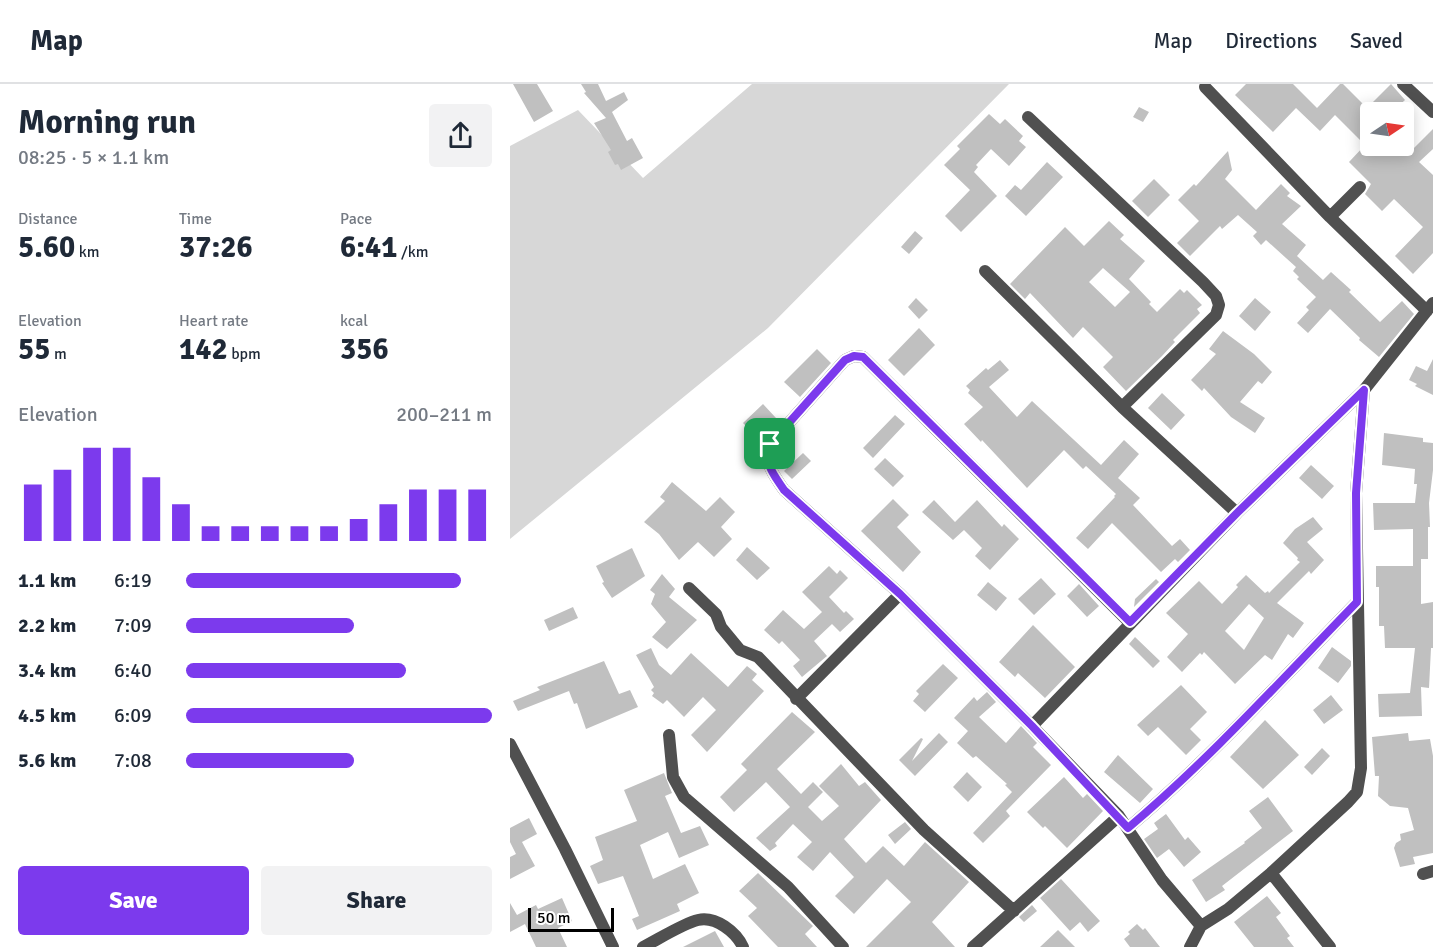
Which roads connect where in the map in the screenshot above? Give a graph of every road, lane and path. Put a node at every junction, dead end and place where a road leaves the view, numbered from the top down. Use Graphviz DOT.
graph roads {
  1 [pos="1403,84"];
  2 [pos="1205,87"];
  3 [pos="1433,112"];
  4 [pos="1028,117"];
  5 [pos="1360,187"];
  6 [pos="1330,217"];
  7 [pos="986,271"];
  8 [pos="1430,307"];
  9 [pos="1364,390"];
  10 [pos="1122,407"];
  11 [pos="1237,513"];
  12 [pos="689,588"];
  13 [pos="900,594"];
  14 [pos="1357,602"];
  15 [pos="1130,622"];
  16 [pos="796,699"];
  17 [pos="1032,726"];
  18 [pos="669,735"];
  19 [pos="510,744"];
  20 [pos="1119,816"];
  21 [pos="1128,828"];
  22 [pos="1271,873"];
  23 [pos="1014,911"];
  24 [pos="1201,926"];
  25 [pos="613,947"];
  26 [pos="643,947"];
  27 [pos="743,947"];
  28 [pos="843,947"];
  29 [pos="973,947"];
  30 [pos="1190,947"];
  31 [pos="1330,947"];
  1 -- 3 [label="street"];
  2 -- 6 [label="street"];
  4 -- 10 [label="street"];
  5 -- 6 [label="street"];
  6 -- 8 [label="street"];
  7 -- 10 [label="street"];
  8 -- 9 [label="street"];
  9 -- 11 [label="street"];
  9 -- 14 [label="street"];
  10 -- 11 [label="street"];
  11 -- 15 [label="street"];
  12 -- 16 [label="street"];
  13 -- 15 [label="street"];
  13 -- 16 [label="street"];
  13 -- 17 [label="street"];
  14 -- 21 [label="street"];
  14 -- 22 [label="street"];
  15 -- 17 [label="street"];
  16 -- 23 [label="street"];
  17 -- 20 [label="street"];
  18 -- 28 [label="street"];
  19 -- 25 [label="street"];
  20 -- 21 [label="street"];
  20 -- 23 [label="street"];
  21 -- 24 [label="street"];
  22 -- 24 [label="street"];
  22 -- 31 [label="street"];
  23 -- 29 [label="street"];
  24 -- 30 [label="street"];
  26 -- 27 [label="street"];
}
